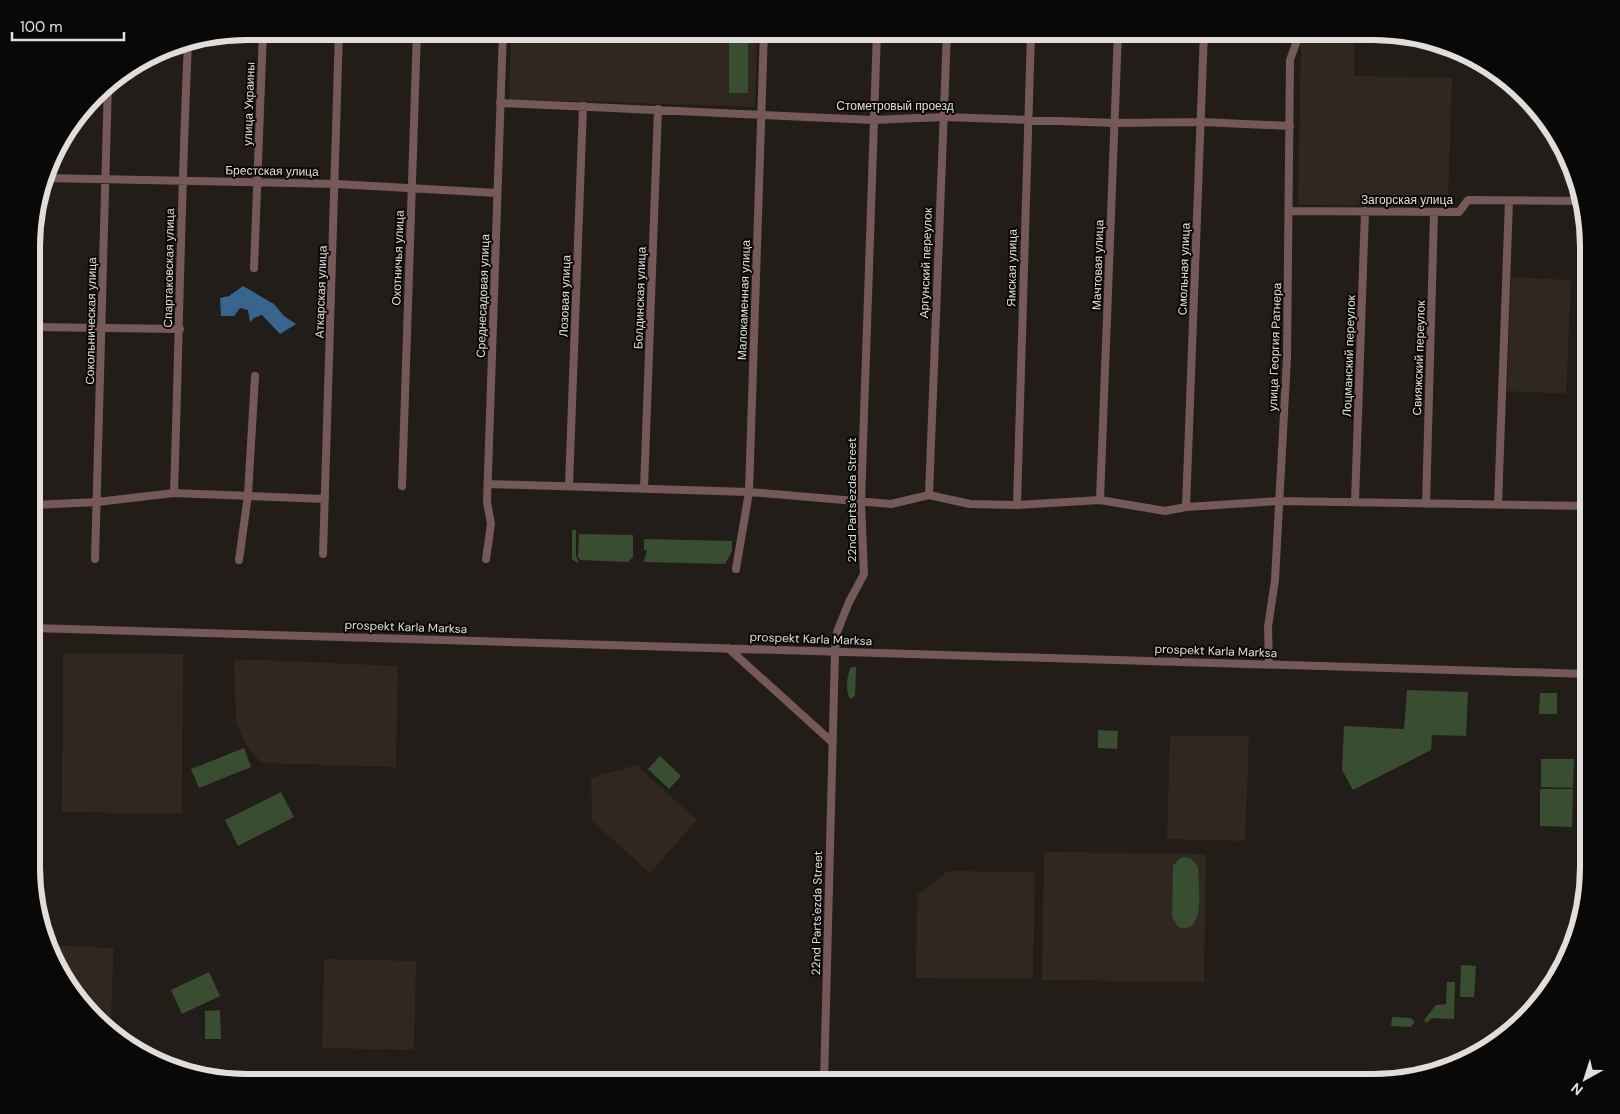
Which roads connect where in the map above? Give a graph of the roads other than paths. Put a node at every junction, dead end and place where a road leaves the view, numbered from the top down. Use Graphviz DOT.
graph roads {
  1 [pos="263,40"];
  2 [pos="338,40"];
  3 [pos="417,40"];
  4 [pos="503,40"];
  5 [pos="764,40"];
  6 [pos="877,40"];
  7 [pos="947,40"];
  8 [pos="1031,40"];
  9 [pos="1118,40"];
  10 [pos="1204,40"];
  11 [pos="1297,40"];
  12 [pos="188,49"];
  13 [pos="108,94"];
  14 [pos="500,103"];
  15 [pos="583,106"];
  16 [pos="658,109"];
  17 [pos="761,114"];
  18 [pos="943,117"];
  19 [pos="873,120"];
  20 [pos="1027,120"];
  21 [pos="1201,122"];
  22 [pos="1115,123"];
  23 [pos="1290,126"];
  24 [pos="52,178"];
  25 [pos="105,179"];
  26 [pos="182,180"];
  27 [pos="257,182"];
  28 [pos="336,184"];
  29 [pos="412,188"];
  30 [pos="497,193"];
  31 [pos="1509,201"];
  32 [pos="1575,201"];
  33 [pos="1290,211"];
  34 [pos="1365,211"];
  35 [pos="1434,212"];
  36 [pos="254,268"];
  37 [pos="40,327"];
  38 [pos="103,327"];
  39 [pos="180,328"];
  40 [pos="255,376"];
  41 [pos="488,484"];
  42 [pos="402,486"];
  43 [pos="569,486"];
  44 [pos="644,488"];
  45 [pos="749,492"];
  46 [pos="174,493"];
  47 [pos="248,495"];
  48 [pos="929,496"];
  49 [pos="325,499"];
  50 [pos="1100,500"];
  51 [pos="1279,501"];
  52 [pos="97,502"];
  53 [pos="1355,502"];
  54 [pos="861,503"];
  55 [pos="1426,504"];
  56 [pos="40,505"];
  57 [pos="1017,505"];
  58 [pos="1498,505"];
  59 [pos="1580,506"];
  60 [pos="1186,507"];
  61 [pos="323,554"];
  62 [pos="95,559"];
  63 [pos="239,560"];
  64 [pos="486,560"];
  65 [pos="736,569"];
  66 [pos="40,628"];
  67 [pos="728,648"];
  68 [pos="835,651"];
  69 [pos="1269,664"];
  70 [pos="1580,674"];
  71 [pos="832,742"];
  72 [pos="824,1074"];
  1 -- 27 [label="street, улица Украины"];
  2 -- 28 [label="street, Аткарская улица"];
  3 -- 29 [label="street, Охотничья улица"];
  4 -- 14 [label="street, Среднесадовая улица"];
  5 -- 17 [label="street, Малокаменная улица"];
  6 -- 19 [label="street, 22nd Parts'ezda Street"];
  7 -- 18 [label="street, Аргунский переулок"];
  8 -- 20 [label="street, Ямская улица"];
  9 -- 22 [label="street, Мачтовая улица"];
  10 -- 21 [label="street, Смольная улица"];
  11 -- 23 [label="street, улица Георгия Ратнера"];
  12 -- 26 [label="street, Спартаковская улица"];
  13 -- 25 [label="street, Сокольническая улица"];
  14 -- 15 [label="street, Стометровый проезд"];
  14 -- 30 [label="street, Среднесадовая улица"];
  15 -- 16 [label="street, Стометровый проезд"];
  15 -- 43 [label="street, Лозовая улица"];
  16 -- 17 [label="street, Стометровый проезд"];
  16 -- 44 [label="street, Болдинская улица"];
  17 -- 19 [label="street, Стометровый проезд"];
  17 -- 45 [label="street, Малокаменная улица"];
  18 -- 19 [label="street, Стометровый проезд"];
  18 -- 20 [label="street, Стометровый проезд"];
  18 -- 48 [label="street, Аргунский переулок"];
  19 -- 54 [label="street, 22nd Parts'ezda Street"];
  20 -- 22 [label="street, Стометровый проезд"];
  20 -- 57 [label="street, Ямская улица"];
  21 -- 22 [label="street, Стометровый проезд"];
  21 -- 23 [label="street, Стометровый проезд"];
  21 -- 60 [label="street, Смольная улица"];
  22 -- 50 [label="street, Мачтовая улица"];
  23 -- 33 [label="street, улица Георгия Ратнера"];
  24 -- 25 [label="street, Брестская улица"];
  25 -- 26 [label="street, Брестская улица"];
  25 -- 38 [label="street, Сокольническая улица"];
  26 -- 27 [label="street, Брестская улица"];
  26 -- 39 [label="street, Спартаковская улица"];
  27 -- 28 [label="street, Брестская улица"];
  27 -- 36 [label="street, улица Украины"];
  28 -- 29 [label="street, Брестская улица"];
  28 -- 49 [label="street, Аткарская улица"];
  29 -- 30 [label="street, Брестская улица"];
  29 -- 42 [label="street, Охотничья улица"];
  30 -- 41 [label="street, Среднесадовая улица"];
  31 -- 32 [label="street, Загорская улица"];
  31 -- 35 [label="street, Загорская улица"];
  31 -- 58 [label="street"];
  33 -- 34 [label="street, Загорская улица"];
  33 -- 51 [label="street, улица Георгия Ратнера"];
  34 -- 35 [label="street, Загорская улица"];
  34 -- 53 [label="street, Лоцманский переулок"];
  35 -- 55 [label="street, Свияжский переулок"];
  37 -- 38 [label="street"];
  38 -- 39 [label="street"];
  38 -- 52 [label="street, Сокольническая улица"];
  39 -- 46 [label="street, Спартаковская улица"];
  40 -- 47 [label="street"];
  41 -- 43 [label="street"];
  41 -- 64 [label="street, Среднесадовая улица"];
  43 -- 44 [label="street"];
  44 -- 45 [label="street"];
  45 -- 54 [label="street"];
  45 -- 65 [label="street, Малокаменная улица"];
  46 -- 47 [label="street"];
  46 -- 52 [label="street"];
  47 -- 49 [label="street"];
  47 -- 63 [label="street"];
  48 -- 54 [label="street"];
  48 -- 57 [label="street"];
  49 -- 61 [label="street, Аткарская улица"];
  50 -- 57 [label="street"];
  50 -- 60 [label="street"];
  51 -- 53 [label="street"];
  51 -- 60 [label="street"];
  51 -- 69 [label="street, улица Георгия Ратнера"];
  52 -- 56 [label="street"];
  52 -- 62 [label="street, Сокольническая улица"];
  53 -- 55 [label="street"];
  54 -- 68 [label="street, 22nd Parts'ezda Street"];
  55 -- 58 [label="street"];
  58 -- 59 [label="street"];
  66 -- 67 [label="street, prospekt Karla Marksa"];
  67 -- 68 [label="street, prospekt Karla Marksa"];
  67 -- 71 [label="street"];
  68 -- 69 [label="street, prospekt Karla Marksa"];
  68 -- 71 [label="street, 22nd Parts'ezda Street"];
  69 -- 70 [label="street, prospekt Karla Marksa"];
  71 -- 72 [label="street, 22nd Parts'ezda Street"];
}
